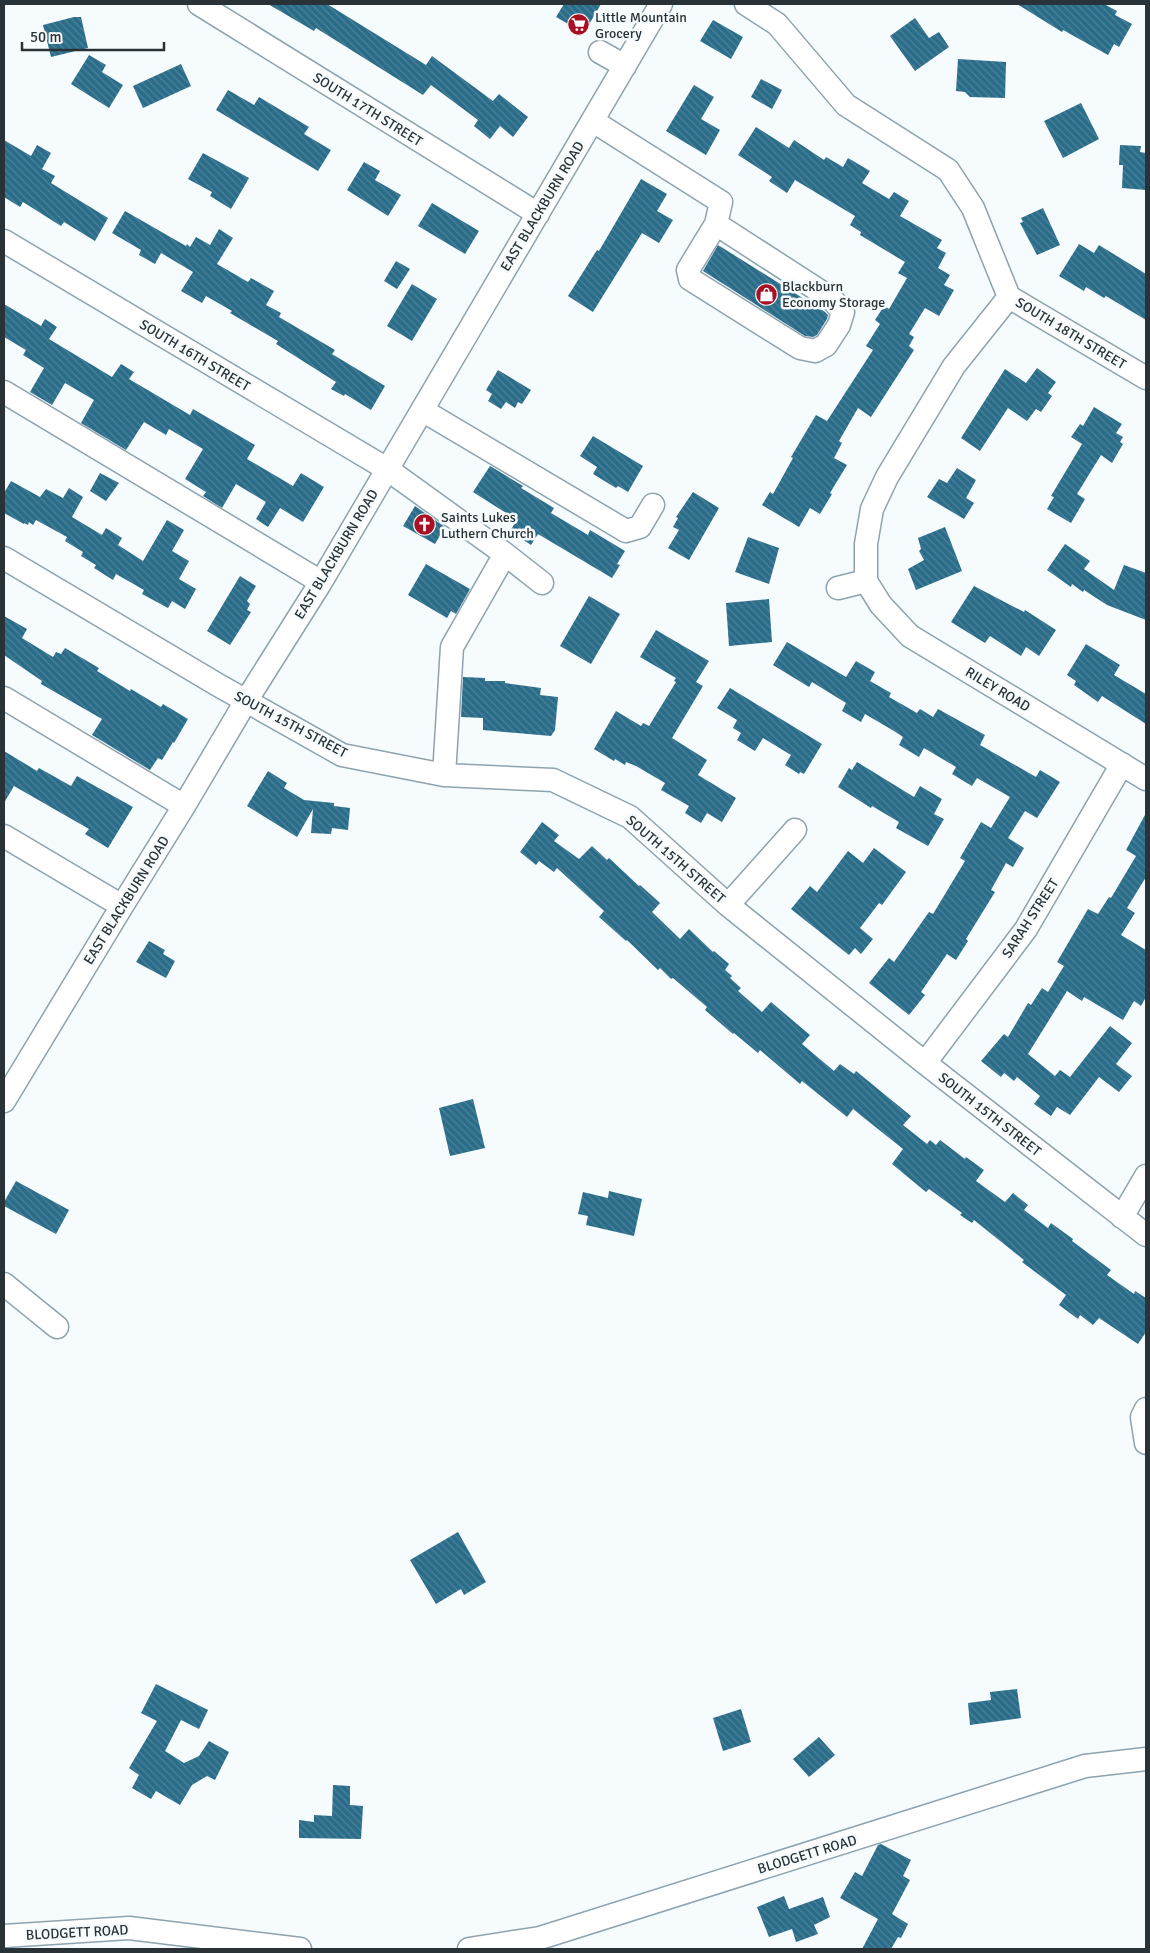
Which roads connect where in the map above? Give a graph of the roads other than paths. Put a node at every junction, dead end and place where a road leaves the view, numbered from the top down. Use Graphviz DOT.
graph roads {
  1 [pos="199,4"];
  2 [pos="661,4"];
  3 [pos="746,4"];
  4 [pos="600,52"];
  5 [pos="625,66"];
  6 [pos="593,121"];
  7 [pos="538,214"];
  8 [pos="716,224"];
  9 [pos="4,241"];
  10 [pos="1009,297"];
  11 [pos="1146,378"];
  12 [pos="4,392"];
  13 [pos="422,410"];
  14 [pos="387,469"];
  15 [pos="653,505"];
  16 [pos="505,554"];
  17 [pos="4,558"];
  18 [pos="866,581"];
  19 [pos="321,582"];
  20 [pos="542,583"];
  21 [pos="838,588"];
  22 [pos="4,698"];
  23 [pos="246,701"];
  24 [pos="1122,764"];
  25 [pos="444,775"];
  26 [pos="1146,779"];
  27 [pos="184,806"];
  28 [pos="795,830"];
  29 [pos="4,836"];
  30 [pos="728,905"];
  31 [pos="122,906"];
  32 [pos="925,1063"];
  33 [pos="4,1101"];
  34 [pos="1146,1176"];
  35 [pos="1122,1217"];
  36 [pos="1146,1235"];
  37 [pos="4,1284"];
  38 [pos="57,1327"];
  39 [pos="1146,1409"];
  40 [pos="1146,1443"];
  41 [pos="1146,1759"];
  42 [pos="4,1936"];
  43 [pos="300,1949"];
  44 [pos="468,1949"];
  1 -- 7 [label="street, SOUTH 17TH STREET"];
  2 -- 5 [label="street, EAST BLACKBURN ROAD"];
  3 -- 10 [label="street, SOUTH 18TH STREET"];
  4 -- 5 [label="street"];
  5 -- 6 [label="street, EAST BLACKBURN ROAD"];
  6 -- 7 [label="street, EAST BLACKBURN ROAD"];
  6 -- 8 [label="street"];
  7 -- 13 [label="street, EAST BLACKBURN ROAD"];
  8 -- 8 [label="street"];
  9 -- 14 [label="street, SOUTH 16TH STREET"];
  10 -- 11 [label="street, SOUTH 18TH STREET"];
  10 -- 18 [label="street"];
  12 -- 19 [label="street"];
  13 -- 14 [label="street, EAST BLACKBURN ROAD"];
  13 -- 15 [label="street"];
  14 -- 16 [label="street, SOUTH 16TH STREET"];
  14 -- 19 [label="street, EAST BLACKBURN ROAD"];
  16 -- 20 [label="street, SOUTH 16TH STREET"];
  16 -- 25 [label="street"];
  17 -- 23 [label="street, SOUTH 15TH STREET"];
  18 -- 21 [label="street"];
  18 -- 24 [label="street, RILEY ROAD"];
  19 -- 23 [label="street, EAST BLACKBURN ROAD"];
  22 -- 27 [label="street"];
  23 -- 25 [label="street, SOUTH 15TH STREET"];
  23 -- 27 [label="street, EAST BLACKBURN ROAD"];
  24 -- 26 [label="street, RILEY ROAD"];
  24 -- 32 [label="street, SARAH STREET"];
  25 -- 30 [label="street, SOUTH 15TH STREET"];
  27 -- 31 [label="street, EAST BLACKBURN ROAD"];
  28 -- 30 [label="street"];
  29 -- 31 [label="street"];
  30 -- 32 [label="street, SOUTH 15TH STREET"];
  31 -- 33 [label="street, EAST BLACKBURN ROAD"];
  32 -- 35 [label="street, SOUTH 15TH STREET"];
  34 -- 35 [label="street"];
  35 -- 36 [label="street, SOUTH 15TH STREET"];
  37 -- 38 [label="street"];
  39 -- 40 [label="street"];
  41 -- 44 [label="street, BLODGETT ROAD"];
  42 -- 43 [label="street, BLODGETT ROAD"];
}
